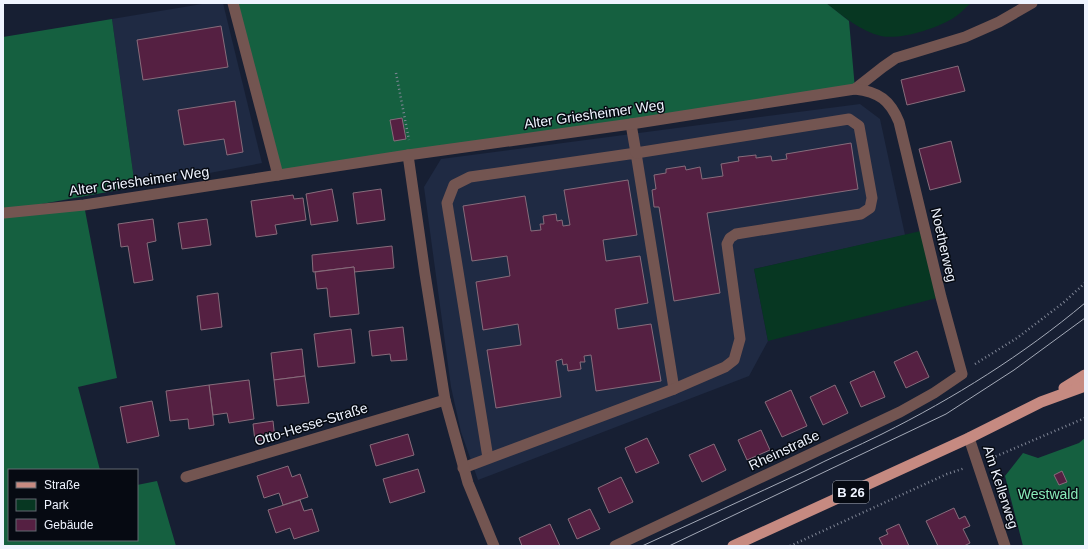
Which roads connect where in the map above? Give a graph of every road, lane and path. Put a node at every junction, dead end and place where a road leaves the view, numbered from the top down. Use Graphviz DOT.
graph roads {
  1 [pos="233,3"];
  2 [pos="1032,3"];
  3 [pos="396,73"];
  4 [pos="855,89"];
  5 [pos="899,122"];
  6 [pos="632,124"];
  7 [pos="636,153"];
  8 [pos="408,155"];
  9 [pos="278,175"];
  10 [pos="4,213"];
  11 [pos="1085,283"];
  12 [pos="962,374"];
  13 [pos="1085,375"];
  14 [pos="1085,386"];
  15 [pos="674,389"];
  16 [pos="445,400"];
  17 [pos="1041,402"];
  18 [pos="1085,418"];
  19 [pos="969,438"];
  20 [pos="488,458"];
  21 [pos="978,464"];
  22 [pos="463,468"];
  23 [pos="186,477"];
  24 [pos="494,546"];
  25 [pos="615,546"];
  26 [pos="733,546"];
  27 [pos="790,546"];
  28 [pos="1005,546"];
  1 -- 9 [label="street"];
  2 -- 4 [label="street"];
  3 -- 8 [label="path"];
  4 -- 5 [label="street, Alter Griesheimer Weg"];
  4 -- 6 [label="street, Alter Griesheimer Weg"];
  5 -- 12 [label="street, Noetherweg"];
  6 -- 7 [label="street"];
  6 -- 8 [label="street, Alter Griesheimer Weg"];
  7 -- 15 [label="street"];
  7 -- 15 [label="street"];
  7 -- 20 [label="street"];
  8 -- 9 [label="street, Alter Griesheimer Weg"];
  8 -- 16 [label="street"];
  9 -- 10 [label="street, Alter Griesheimer Weg"];
  11 -- 12 [label="path"];
  12 -- 25 [label="street, Rheinstraße"];
  13 -- 17 [label="main road, B 26"];
  14 -- 17 [label="main road, B 26"];
  15 -- 20 [label="street"];
  16 -- 22 [label="street"];
  16 -- 23 [label="street, Otto-Hesse-Straße"];
  17 -- 19 [label="main road, B 26"];
  18 -- 21 [label="path"];
  19 -- 21 [label="street, Am Kellerweg"];
  19 -- 26 [label="main road, B 26"];
  20 -- 22 [label="street"];
  21 -- 27 [label="path"];
  21 -- 28 [label="street, Am Kellerweg"];
  22 -- 24 [label="street"];
}
